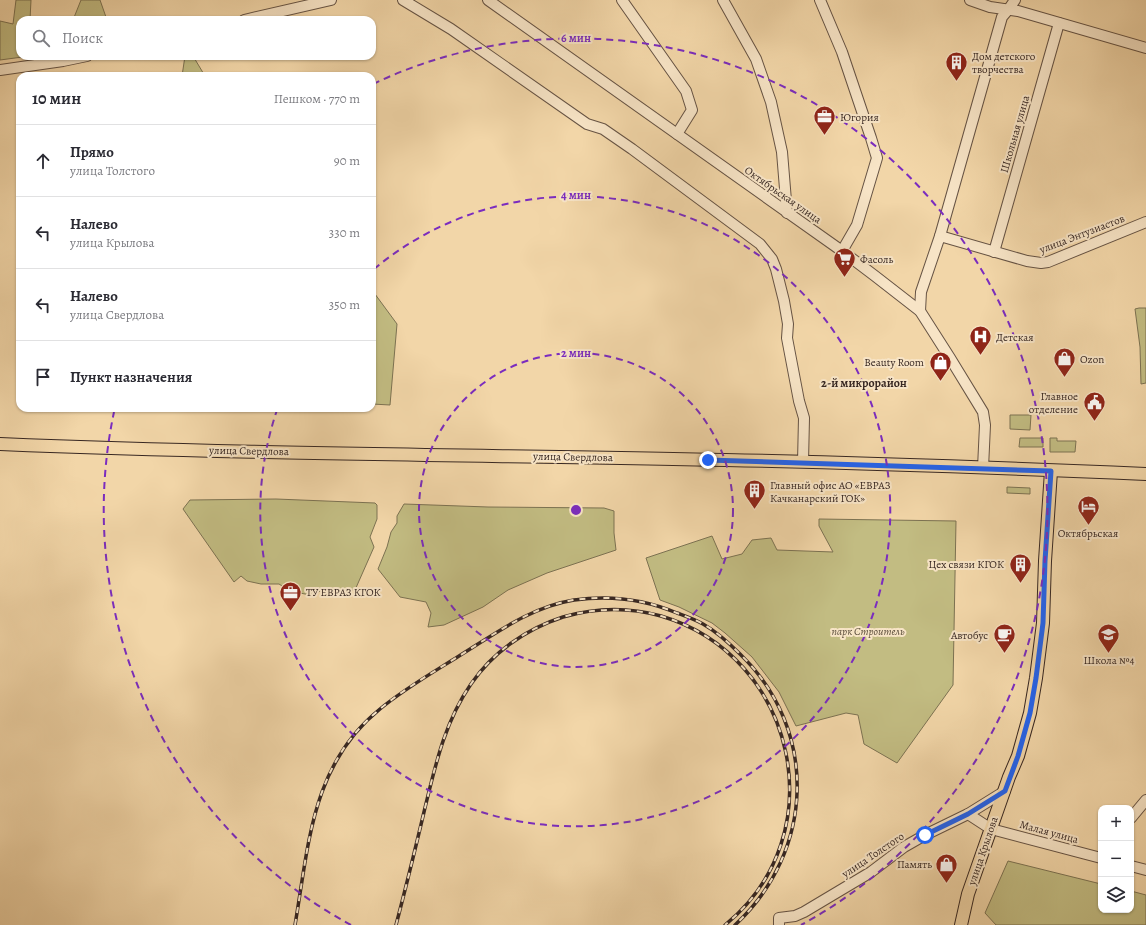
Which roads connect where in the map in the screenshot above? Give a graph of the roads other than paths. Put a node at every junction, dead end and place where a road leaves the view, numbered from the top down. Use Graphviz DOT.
graph roads {
  1 [pos="331,0"];
  2 [pos="403,0"];
  3 [pos="488,0"];
  4 [pos="622,0"];
  5 [pos="723,0"];
  6 [pos="820,0"];
  7 [pos="970,0"];
  8 [pos="1015,0"];
  9 [pos="1008,10"];
  10 [pos="261,16"];
  11 [pos="1059,23"];
  12 [pos="1146,48"];
  13 [pos="68,60"];
  14 [pos="0,70"];
  15 [pos="677,134"];
  16 [pos="787,213"];
  17 [pos="1146,222"];
  18 [pos="940,236"];
  19 [pos="842,251"];
  20 [pos="994,252"];
  21 [pos="920,311"];
  22 [pos="0,444"];
  23 [pos="803,462"];
  24 [pos="983,468"];
  25 [pos="1051,471"];
  26 [pos="1146,474"];
  27 [pos="1005,791"];
  28 [pos="1146,800"];
  29 [pos="968,814"];
  30 [pos="1134,814"];
  31 [pos="991,829"];
  32 [pos="1098,856"];
  33 [pos="1134,867"];
  34 [pos="1146,870"];
  35 [pos="779,925"];
  36 [pos="962,925"];
  1 -- 10 [label="street"];
  2 -- 23 [label="street"];
  3 -- 15 [label="street, Октябрьская улица"];
  4 -- 15 [label="street"];
  5 -- 16 [label="street"];
  6 -- 19 [label="street"];
  7 -- 9 [label="street"];
  8 -- 9 [label="street"];
  9 -- 11 [label="street"];
  9 -- 18 [label="street"];
  11 -- 12 [label="street"];
  11 -- 20 [label="street, Школьная улица"];
  13 -- 14 [label="street"];
  15 -- 16 [label="street, Октябрьская улица"];
  16 -- 19 [label="street, Октябрьская улица"];
  17 -- 20 [label="street, улица Энтузиастов"];
  18 -- 20 [label="street, улица Энтузиастов"];
  18 -- 21 [label="street"];
  19 -- 21 [label="street, Октябрьская улица"];
  21 -- 24 [label="street, Октябрьская улица"];
  22 -- 23 [label="main road, улица Свердлова"];
  23 -- 24 [label="main road, улица Свердлова"];
  24 -- 25 [label="main road, улица Свердлова"];
  25 -- 26 [label="main road, улица Свердлова"];
  25 -- 27 [label="main road, улица Крылова"];
  27 -- 29 [label="street, улица Толстого"];
  27 -- 31 [label="main road, улица Крылова"];
  28 -- 30 [label="street"];
  29 -- 31 [label="street, Малая улица"];
  29 -- 35 [label="street, улица Толстого"];
  31 -- 32 [label="street, Малая улица"];
  31 -- 36 [label="main road, улица Крылова"];
  33 -- 34 [label="street"];
}
